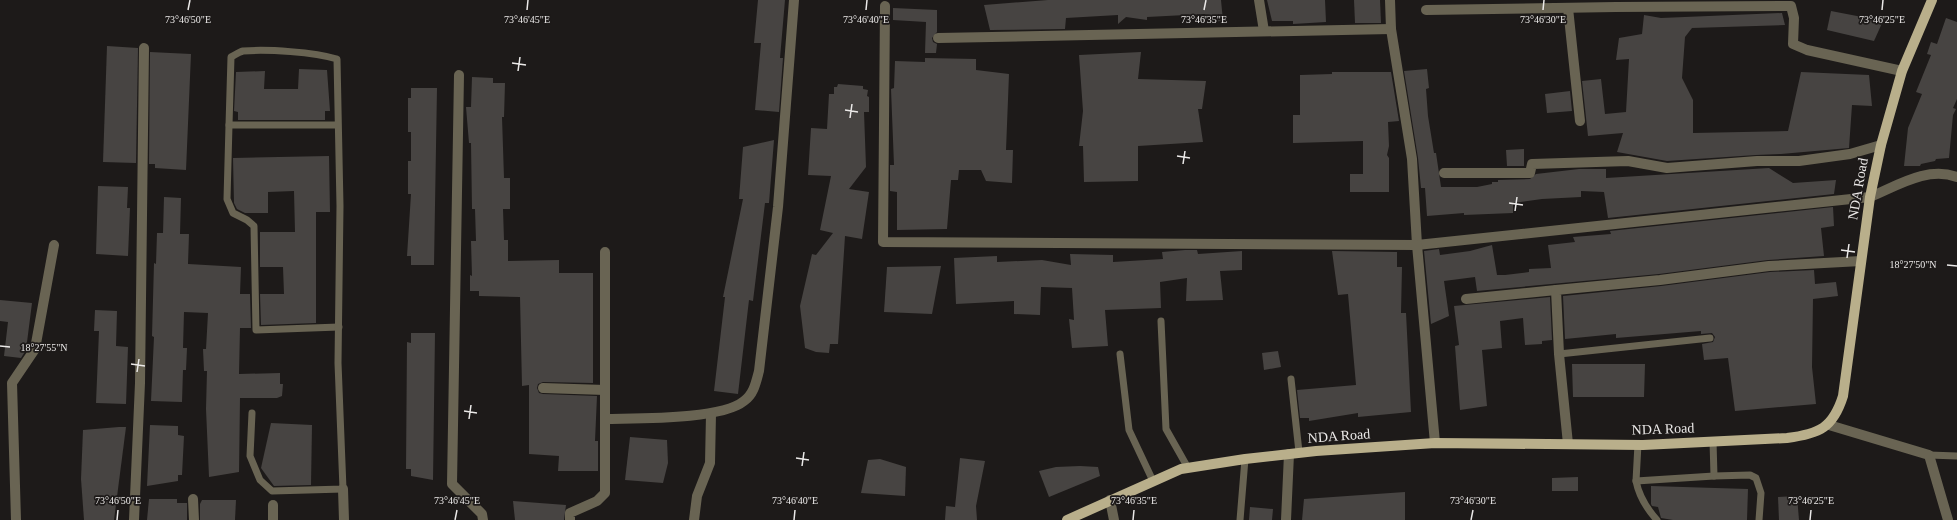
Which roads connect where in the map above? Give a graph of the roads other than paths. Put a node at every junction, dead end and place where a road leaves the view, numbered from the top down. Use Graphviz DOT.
graph roads {
  1 [pos="794,0"];
  2 [pos="1259,0"];
  3 [pos="1390,0"];
  4 [pos="1932,0"];
  5 [pos="885,6"];
  6 [pos="1568,8"];
  7 [pos="1426,10"];
  8 [pos="1391,29"];
  9 [pos="1264,31"];
  10 [pos="938,38"];
  11 [pos="144,48"];
  12 [pos="1902,71"];
  13 [pos="459,75"];
  14 [pos="1580,121"];
  15 [pos="229,125"];
  16 [pos="338,125"];
  17 [pos="1881,145"];
  18 [pos="1444,173"];
  19 [pos="1957,177"];
  20 [pos="1870,197"];
  21 [pos="54,245"];
  22 [pos="1417,245"];
  23 [pos="605,252"];
  24 [pos="1862,261"];
  25 [pos="1556,290"];
  26 [pos="1466,299"];
  27 [pos="1161,321"];
  28 [pos="339,327"];
  29 [pos="1710,338"];
  30 [pos="1120,354"];
  31 [pos="1559,354"];
  32 [pos="1291,379"];
  33 [pos="543,388"];
  34 [pos="605,390"];
  35 [pos="252,413"];
  36 [pos="711,414"];
  37 [pos="605,419"];
  38 [pos="1829,425"];
  39 [pos="1713,441"];
  40 [pos="1435,443"];
  41 [pos="1568,444"];
  42 [pos="1638,444"];
  43 [pos="1294,453"];
  44 [pos="1929,455"];
  45 [pos="1957,456"];
  46 [pos="1245,459"];
  47 [pos="1188,468"];
  48 [pos="1714,476"];
  49 [pos="1153,481"];
  50 [pos="1636,481"];
  51 [pos="344,489"];
  52 [pos="193,499"];
  53 [pos="1110,500"];
  54 [pos="273,505"];
  55 [pos="16,520"];
  56 [pos="134,520"];
  57 [pos="194,520"];
  58 [pos="273,520"];
  59 [pos="344,520"];
  60 [pos="483,520"];
  61 [pos="570,520"];
  62 [pos="694,520"];
  63 [pos="1067,520"];
  64 [pos="1114,520"];
  65 [pos="1240,520"];
  66 [pos="1286,520"];
  67 [pos="1658,520"];
  68 [pos="1759,520"];
  69 [pos="1948,520"];
  1 -- 36 [label="street"];
  2 -- 9 [label="street"];
  3 -- 8 [label="street"];
  4 -- 12 [label="main road, NDA Road"];
  5 -- 22 [label="street"];
  6 -- 7 [label="street"];
  6 -- 12 [label="street"];
  6 -- 14 [label="street"];
  8 -- 9 [label="street"];
  8 -- 22 [label="street"];
  9 -- 10 [label="street"];
  11 -- 56 [label="street"];
  12 -- 17 [label="main road, NDA Road"];
  13 -- 60 [label="street"];
  15 -- 16 [label="lane"];
  15 -- 16 [label="lane"];
  15 -- 28 [label="lane"];
  16 -- 28 [label="lane"];
  17 -- 18 [label="street"];
  17 -- 20 [label="main road, NDA Road"];
  19 -- 20 [label="street"];
  20 -- 22 [label="street"];
  20 -- 24 [label="main road, NDA Road"];
  21 -- 55 [label="street"];
  22 -- 40 [label="street"];
  23 -- 34 [label="street"];
  24 -- 25 [label="street"];
  24 -- 38 [label="main road, NDA Road"];
  25 -- 26 [label="street"];
  25 -- 31 [label="street"];
  27 -- 47 [label="lane"];
  28 -- 51 [label="lane"];
  29 -- 31 [label="lane"];
  30 -- 49 [label="lane"];
  31 -- 41 [label="street"];
  32 -- 43 [label="lane"];
  33 -- 34 [label="street"];
  34 -- 37 [label="street"];
  35 -- 51 [label="lane"];
  36 -- 37 [label="street"];
  36 -- 62 [label="street"];
  37 -- 61 [label="street"];
  38 -- 39 [label="main road, NDA Road"];
  38 -- 44 [label="street"];
  39 -- 42 [label="main road, NDA Road"];
  39 -- 48 [label="lane"];
  40 -- 41 [label="main road, NDA Road"];
  40 -- 43 [label="main road, NDA Road"];
  41 -- 42 [label="main road, NDA Road"];
  42 -- 50 [label="lane"];
  43 -- 46 [label="main road, NDA Road"];
  43 -- 66 [label="street"];
  44 -- 45 [label="lane"];
  44 -- 69 [label="street"];
  46 -- 47 [label="main road, NDA Road"];
  46 -- 65 [label="lane"];
  47 -- 49 [label="main road, NDA Road"];
  48 -- 50 [label="lane"];
  48 -- 68 [label="lane"];
  49 -- 53 [label="main road, NDA Road"];
  50 -- 67 [label="lane"];
  51 -- 59 [label="street"];
  52 -- 57 [label="street"];
  53 -- 63 [label="main road, NDA Road"];
  53 -- 64 [label="street"];
  54 -- 58 [label="street"];
}
